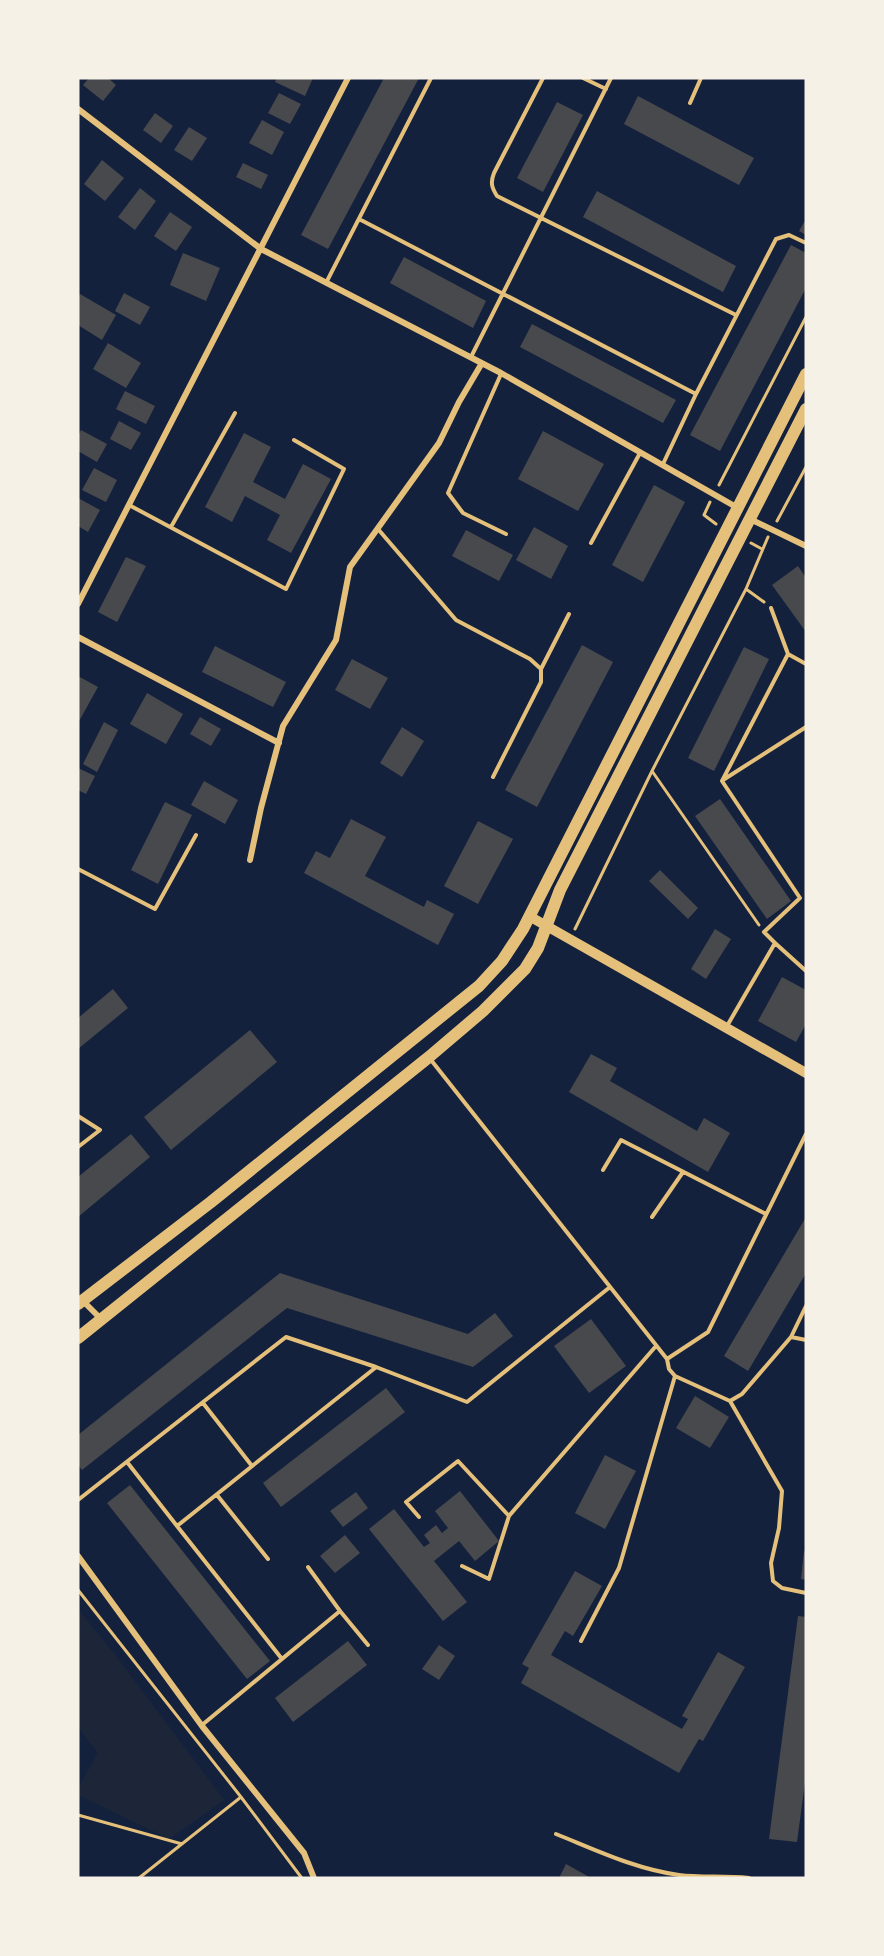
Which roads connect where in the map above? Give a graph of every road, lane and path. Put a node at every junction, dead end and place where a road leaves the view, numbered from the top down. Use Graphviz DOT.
graph roads {
  1 [pos="348,78"];
  2 [pos="431,78"];
  3 [pos="543,78"];
  4 [pos="583,78"];
  5 [pos="611,78"];
  6 [pos="701,78"];
  7 [pos="606,89"];
  8 [pos="690,103"];
  9 [pos="78,109"];
  10 [pos="541,218"];
  11 [pos="359,219"];
  12 [pos="806,243"];
  13 [pos="261,249"];
  14 [pos="326,283"];
  15 [pos="502,295"];
  16 [pos="736,315"];
  17 [pos="806,316"];
  18 [pos="471,357"];
  19 [pos="482,363"];
  20 [pos="501,373"];
  21 [pos="806,374"];
  22 [pos="696,394"];
  23 [pos="806,409"];
  24 [pos="235,413"];
  25 [pos="294,440"];
  26 [pos="641,452"];
  27 [pos="663,464"];
  28 [pos="806,467"];
  29 [pos="714,494"];
  30 [pos="129,505"];
  31 [pos="738,508"];
  32 [pos="750,519"];
  33 [pos="171,527"];
  34 [pos="378,528"];
  35 [pos="726,530"];
  36 [pos="772,530"];
  37 [pos="506,534"];
  38 [pos="591,543"];
  39 [pos="806,546"];
  40 [pos="746,589"];
  41 [pos="78,604"];
  42 [pos="771,608"];
  43 [pos="569,614"];
  44 [pos="78,637"];
  45 [pos="788,654"];
  46 [pos="806,664"];
  47 [pos="541,669"];
  48 [pos="806,727"];
  49 [pos="279,743"];
  50 [pos="652,771"];
  51 [pos="493,777"];
  52 [pos="722,781"];
  53 [pos="196,835"];
  54 [pos="250,860"];
  55 [pos="78,869"];
  56 [pos="529,916"];
  57 [pos="546,925"];
  58 [pos="764,932"];
  59 [pos="570,939"];
  60 [pos="775,943"];
  61 [pos="806,971"];
  62 [pos="726,1028"];
  63 [pos="429,1057"];
  64 [pos="806,1073"];
  65 [pos="78,1116"];
  66 [pos="806,1134"];
  67 [pos="78,1147"];
  68 [pos="603,1170"];
  69 [pos="684,1172"];
  70 [pos="766,1214"];
  71 [pos="652,1217"];
  72 [pos="610,1287"];
  73 [pos="79,1300"];
  74 [pos="806,1306"];
  75 [pos="101,1319"];
  76 [pos="791,1337"];
  77 [pos="78,1338"];
  78 [pos="806,1340"];
  79 [pos="656,1346"];
  80 [pos="667,1359"];
  81 [pos="376,1367"];
  82 [pos="675,1376"];
  83 [pos="730,1401"];
  84 [pos="203,1402"];
  85 [pos="127,1462"];
  86 [pos="253,1466"];
  87 [pos="217,1495"];
  88 [pos="78,1500"];
  89 [pos="509,1516"];
  90 [pos="419,1517"];
  91 [pos="177,1526"];
  92 [pos="78,1556"];
  93 [pos="268,1559"];
  94 [pos="462,1566"];
  95 [pos="308,1567"];
  96 [pos="78,1590"];
  97 [pos="806,1593"];
  98 [pos="340,1611"];
  99 [pos="581,1641"];
  100 [pos="368,1646"];
  101 [pos="282,1659"];
  102 [pos="202,1726"];
  103 [pos="241,1797"];
  104 [pos="78,1815"];
  105 [pos="556,1833"];
  106 [pos="182,1844"];
  107 [pos="139,1878"];
  108 [pos="302,1878"];
  109 [pos="314,1878"];
  110 [pos="749,1878"];
  1 -- 13 [label="street"];
  2 -- 11 [label="lane"];
  3 -- 10 [label="lane"];
  4 -- 7 [label="lane"];
  5 -- 7 [label="lane"];
  6 -- 8 [label="lane"];
  7 -- 10 [label="lane"];
  9 -- 13 [label="street"];
  10 -- 15 [label="lane"];
  10 -- 16 [label="lane"];
  11 -- 14 [label="lane"];
  11 -- 15 [label="lane"];
  12 -- 16 [label="lane"];
  13 -- 14 [label="street"];
  13 -- 30 [label="street"];
  14 -- 18 [label="street"];
  15 -- 18 [label="lane"];
  15 -- 22 [label="lane"];
  16 -- 22 [label="lane"];
  17 -- 29 [label="path"];
  18 -- 19 [label="street"];
  19 -- 20 [label="street"];
  19 -- 34 [label="street"];
  20 -- 26 [label="street"];
  20 -- 37 [label="lane"];
  21 -- 31 [label="main road"];
  22 -- 27 [label="lane"];
  23 -- 32 [label="main road"];
  24 -- 33 [label="lane"];
  25 -- 33 [label="lane"];
  26 -- 27 [label="street"];
  26 -- 38 [label="lane"];
  27 -- 29 [label="street"];
  28 -- 36 [label="path"];
  29 -- 31 [label="street"];
  29 -- 35 [label="path"];
  30 -- 33 [label="lane"];
  30 -- 41 [label="street"];
  31 -- 35 [label="main road"];
  32 -- 36 [label="street"];
  32 -- 57 [label="main road"];
  34 -- 47 [label="lane"];
  34 -- 49 [label="street"];
  35 -- 56 [label="main road"];
  36 -- 39 [label="street"];
  36 -- 40 [label="path"];
  40 -- 42 [label="path"];
  40 -- 50 [label="path"];
  42 -- 45 [label="lane"];
  43 -- 47 [label="lane"];
  44 -- 49 [label="street"];
  45 -- 46 [label="lane"];
  45 -- 52 [label="lane"];
  47 -- 51 [label="lane"];
  48 -- 52 [label="lane"];
  49 -- 54 [label="street"];
  50 -- 58 [label="path"];
  50 -- 59 [label="path"];
  52 -- 58 [label="lane"];
  53 -- 55 [label="lane"];
  56 -- 57 [label="street"];
  56 -- 73 [label="main road"];
  57 -- 59 [label="street"];
  57 -- 63 [label="main road"];
  58 -- 60 [label="lane"];
  59 -- 62 [label="street"];
  60 -- 61 [label="lane"];
  60 -- 62 [label="lane"];
  62 -- 64 [label="street"];
  63 -- 72 [label="lane"];
  63 -- 75 [label="main road"];
  65 -- 67 [label="lane"];
  66 -- 70 [label="lane"];
  68 -- 69 [label="lane"];
  69 -- 70 [label="lane"];
  69 -- 71 [label="lane"];
  70 -- 80 [label="lane"];
  72 -- 79 [label="lane"];
  72 -- 81 [label="lane"];
  73 -- 75 [label="street"];
  74 -- 76 [label="lane"];
  75 -- 77 [label="main road"];
  76 -- 78 [label="lane"];
  76 -- 83 [label="lane"];
  79 -- 80 [label="lane"];
  79 -- 89 [label="lane"];
  80 -- 82 [label="lane"];
  81 -- 84 [label="lane"];
  81 -- 86 [label="lane"];
  82 -- 83 [label="lane"];
  82 -- 99 [label="lane"];
  83 -- 97 [label="lane"];
  84 -- 85 [label="lane"];
  84 -- 86 [label="lane"];
  85 -- 88 [label="lane"];
  85 -- 91 [label="lane"];
  86 -- 87 [label="lane"];
  87 -- 91 [label="lane"];
  87 -- 93 [label="lane"];
  89 -- 90 [label="lane"];
  89 -- 94 [label="lane"];
  91 -- 101 [label="lane"];
  92 -- 102 [label="street"];
  95 -- 98 [label="lane"];
  96 -- 103 [label="path"];
  98 -- 100 [label="lane"];
  98 -- 101 [label="lane"];
  101 -- 102 [label="lane"];
  102 -- 109 [label="street"];
  103 -- 106 [label="path"];
  103 -- 108 [label="path"];
  104 -- 106 [label="path"];
  105 -- 110 [label="lane"];
  106 -- 107 [label="path"];
}
